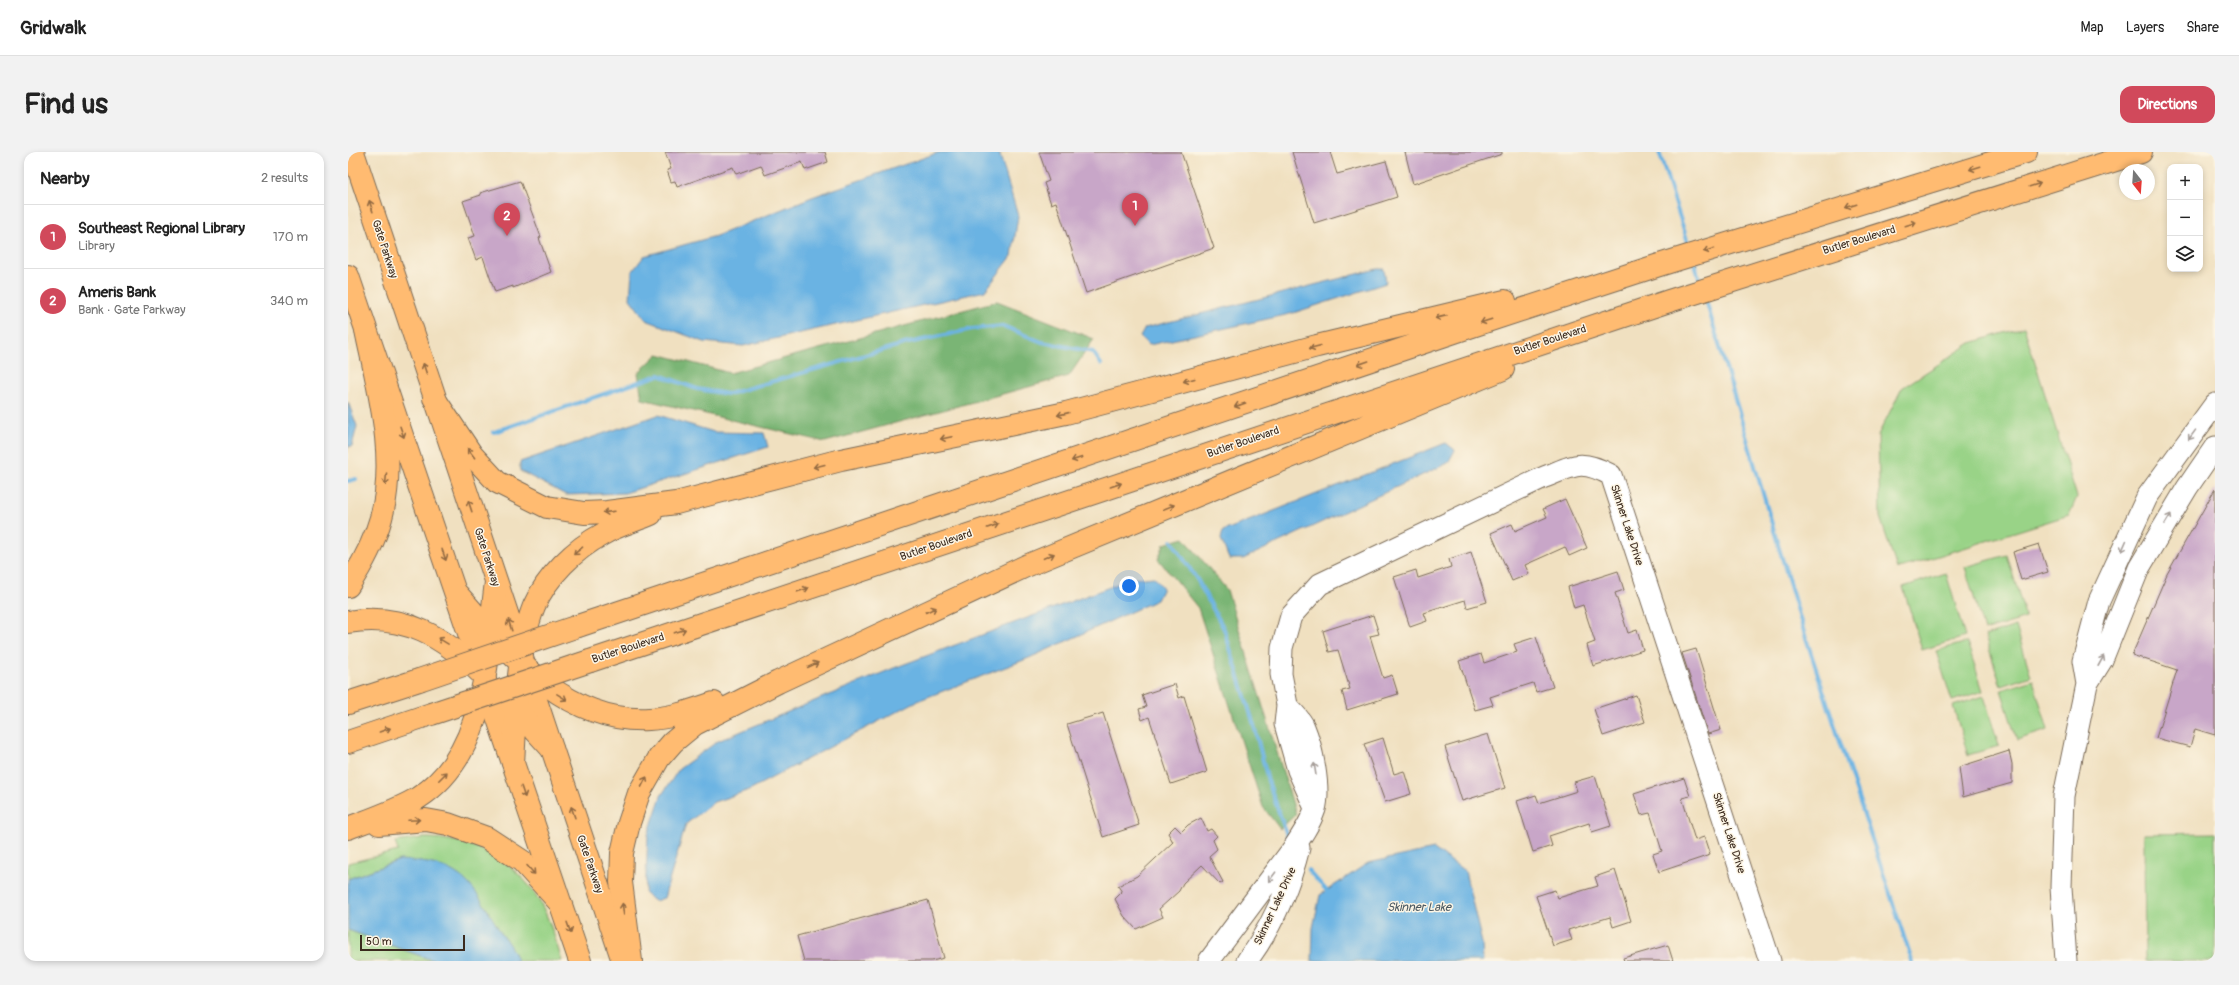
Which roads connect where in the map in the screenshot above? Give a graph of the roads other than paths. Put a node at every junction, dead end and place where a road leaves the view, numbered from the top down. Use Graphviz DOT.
graph roads {
  1 [pos="353,152"];
  2 [pos="2026,152"];
  3 [pos="2141,152"];
  4 [pos="1656,266"];
  5 [pos="348,276"];
  6 [pos="1669,301"];
  7 [pos="366,330"];
  8 [pos="434,398"];
  9 [pos="2215,404"];
  10 [pos="2215,447"];
  11 [pos="676,503"];
  12 [pos="496,582"];
  13 [pos="348,586"];
  14 [pos="458,595"];
  15 [pos="348,622"];
  16 [pos="489,631"];
  17 [pos="522,662"];
  18 [pos="484,675"];
  19 [pos="778,682"];
  20 [pos="2087,684"];
  21 [pos="348,704"];
  22 [pos="516,710"];
  23 [pos="348,742"];
  24 [pos="552,749"];
  25 [pos="513,763"];
  26 [pos="348,828"];
  27 [pos="1303,834"];
  28 [pos="560,903"];
  29 [pos="1228,936"];
  30 [pos="1249,958"];
  31 [pos="580,961"];
  32 [pos="622,961"];
  33 [pos="631,961"];
  34 [pos="1209,961"];
  35 [pos="1770,961"];
  36 [pos="2066,961"];
  8 -- 1 [label="main road, Gate Parkway, one-way"];
  2 -- 4 [label="main road, one-way"];
  6 -- 3 [label="main road, Butler Boulevard, one-way"];
  4 -- 11 [label="main road, one-way"];
  4 -- 21 [label="main road, one-way, bridge"];
  5 -- 7 [label="main road"];
  19 -- 6 [label="main road, one-way"];
  23 -- 6 [label="main road, Butler Boulevard, one-way, bridge"];
  7 -- 13 [label="main road, one-way"];
  7 -- 14 [label="main road, one-way"];
  11 -- 8 [label="main road, one-way"];
  12 -- 8 [label="main road, Gate Parkway, one-way"];
  9 -- 20 [label="street, one-way"];
  20 -- 10 [label="street, one-way"];
  11 -- 17 [label="main road, one-way"];
  12 -- 16 [label="main road"];
  17 -- 12 [label="main road, Gate Parkway, one-way"];
  14 -- 16 [label="main road"];
  14 -- 18 [label="main road"];
  18 -- 15 [label="main road, one-way"];
  16 -- 17 [label="main road"];
  16 -- 18 [label="main road"];
  17 -- 19 [label="main road, one-way"];
  17 -- 22 [label="main road"];
  17 -- 24 [label="main road, Gate Parkway"];
  18 -- 22 [label="main road"];
  18 -- 25 [label="main road"];
  26 -- 18 [label="main road, one-way"];
  33 -- 19 [label="main road, one-way"];
  20 -- 36 [label="street"];
  22 -- 24 [label="main road"];
  22 -- 25 [label="main road"];
  32 -- 24 [label="main road, Gate Parkway, one-way"];
  25 -- 28 [label="main road, one-way"];
  26 -- 28 [label="main road, one-way"];
  27 -- 29 [label="street, Skinner Lake Drive, one-way"];
  27 -- 30 [label="street, Skinner Lake Drive"];
  27 -- 35 [label="street, Skinner Lake Drive"];
  28 -- 31 [label="main road, one-way"];
  29 -- 30 [label="street, Skinner Lake Drive"];
  29 -- 34 [label="street, Skinner Lake Drive"];
}
